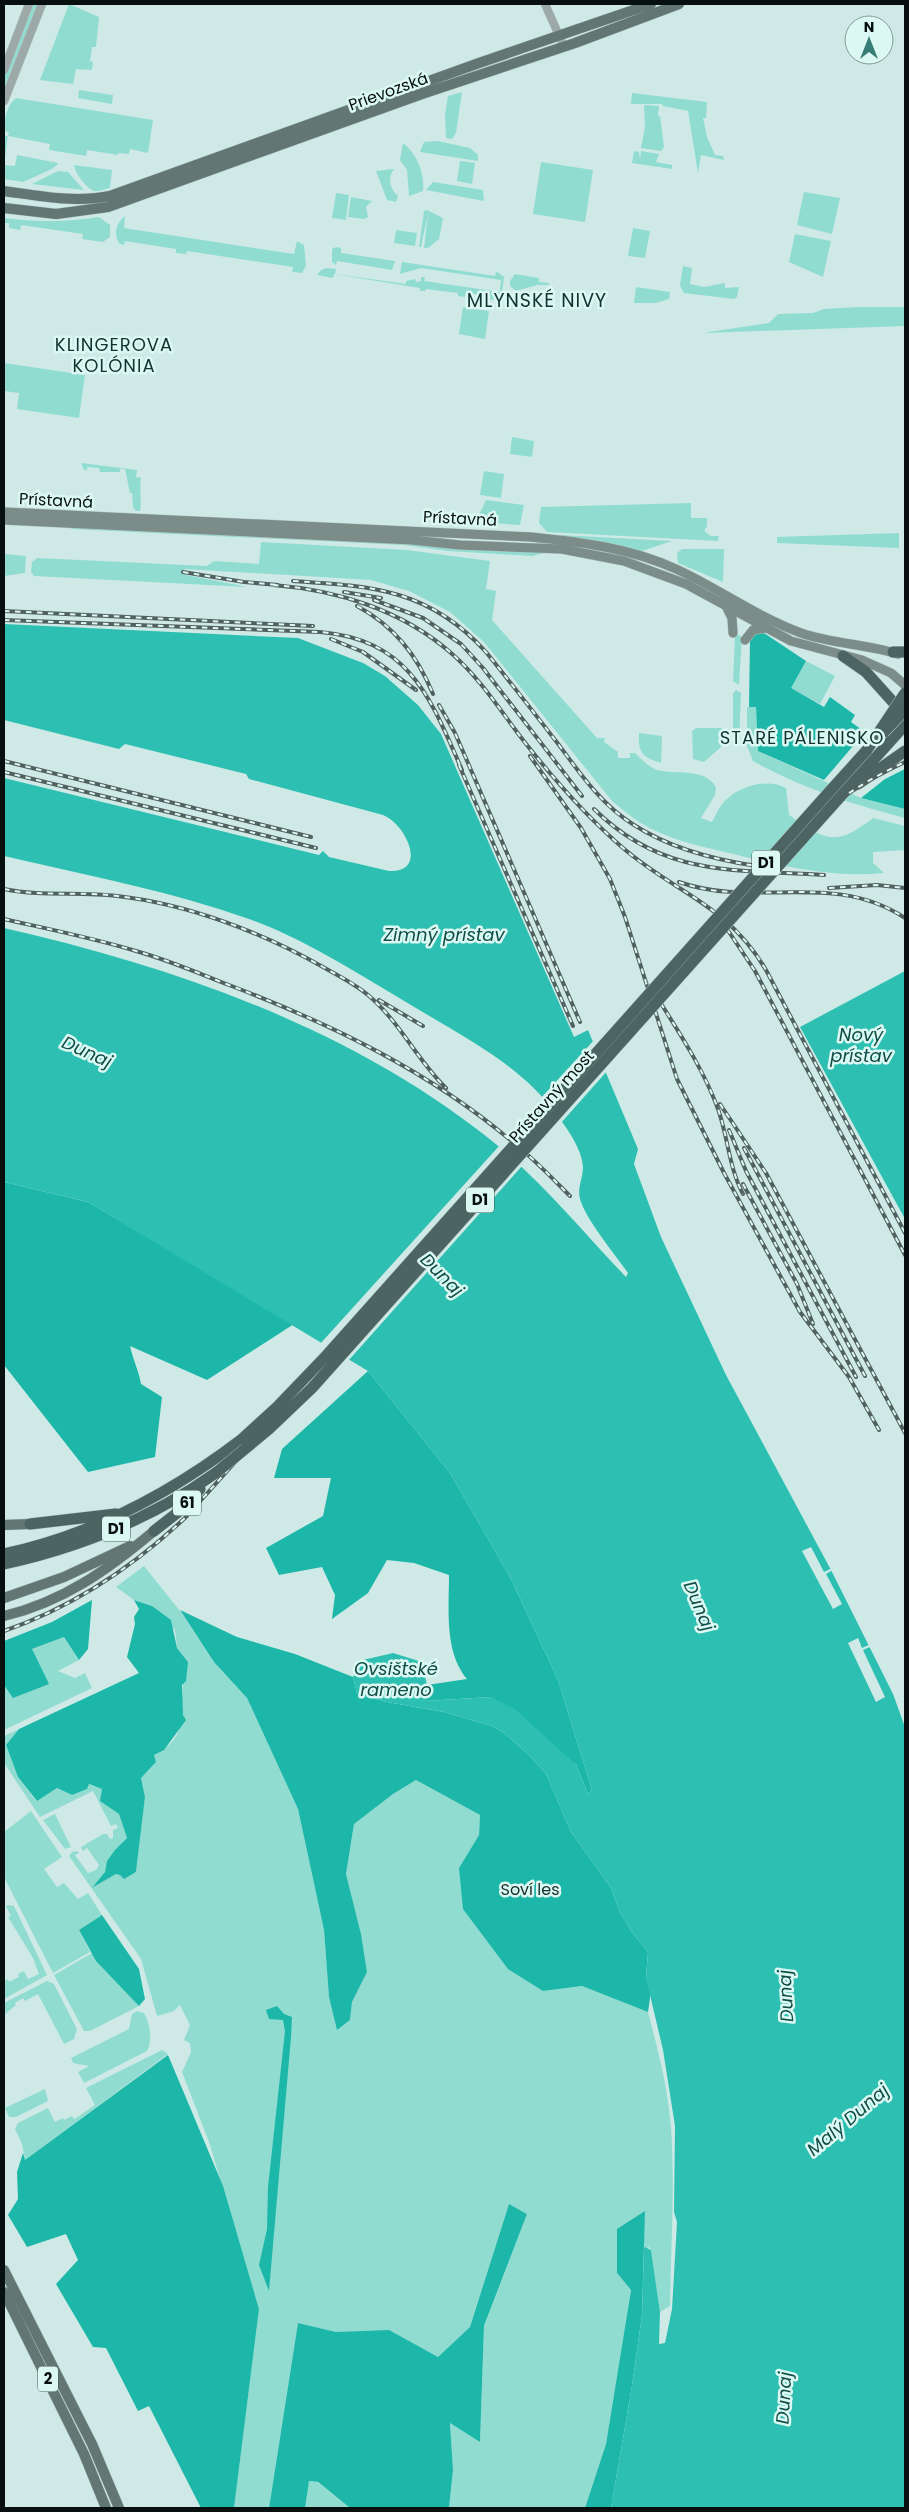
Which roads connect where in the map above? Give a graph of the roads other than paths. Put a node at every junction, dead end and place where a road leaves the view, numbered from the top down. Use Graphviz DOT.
graph roads {
  1 [pos="29,4"];
  2 [pos="42,4"];
  3 [pos="545,4"];
  4 [pos="651,4"];
  5 [pos="679,4"];
  6 [pos="559,36"];
  7 [pos="563,47"];
  8 [pos="4,70"];
  9 [pos="4,101"];
  10 [pos="4,191"];
  11 [pos="4,208"];
  12 [pos="4,512"];
  13 [pos="4,520"];
  14 [pos="726,606"];
  15 [pos="766,628"];
  16 [pos="733,633"];
  17 [pos="745,640"];
  18 [pos="899,652"];
  19 [pos="843,656"];
  20 [pos="905,656"];
  21 [pos="905,685"];
  22 [pos="905,693"];
  23 [pos="893,702"];
  24 [pos="905,710"];
  25 [pos="905,725"];
  26 [pos="867,750"];
  27 [pos="905,751"];
  28 [pos="840,796"];
  29 [pos="217,1472"];
  30 [pos="128,1512"];
  31 [pos="4,1524"];
  32 [pos="30,1524"];
  33 [pos="154,1531"];
  34 [pos="4,1554"];
  35 [pos="4,1564"];
  36 [pos="4,1598"];
  37 [pos="4,1616"];
  38 [pos="4,2270"];
  39 [pos="4,2292"];
  40 [pos="106,2508"];
  41 [pos="119,2508"];
  1 -- 8 [label="street"];
  2 -- 9 [label="street"];
  3 -- 6 [label="street"];
  4 -- 6 [label="main road, Prievozská"];
  5 -- 7 [label="main road, Prievozská"];
  6 -- 7 [label="street"];
  6 -- 10 [label="main road, Prievozská"];
  7 -- 11 [label="main road, Prievozská"];
  12 -- 18 [label="main road, Prístavná"];
  13 -- 14 [label="main road, Prístavná"];
  14 -- 15 [label="main road, Prístavná"];
  14 -- 16 [label="main road"];
  15 -- 17 [label="main road"];
  15 -- 19 [label="main road, Prístavná"];
  18 -- 20 [label="main road, Prístavná"];
  19 -- 21 [label="main road, Prístavná"];
  19 -- 23 [label="highway"];
  22 -- 26 [label="highway, bridge"];
  24 -- 26 [label="highway, D1, bridge"];
  25 -- 28 [label="highway, D1"];
  26 -- 30 [label="highway, Prístavný most / D1, bridge"];
  27 -- 28 [label="highway"];
  28 -- 29 [label="highway, Prístavný most / D1, bridge"];
  29 -- 33 [label="highway, 61"];
  29 -- 35 [label="highway, D1"];
  30 -- 32 [label="highway"];
  30 -- 34 [label="highway, D1"];
  31 -- 32 [label="main road"];
  33 -- 36 [label="main road, 61"];
  33 -- 37 [label="main road"];
  38 -- 41 [label="main road, 2"];
  39 -- 40 [label="main road, 2"];
}
